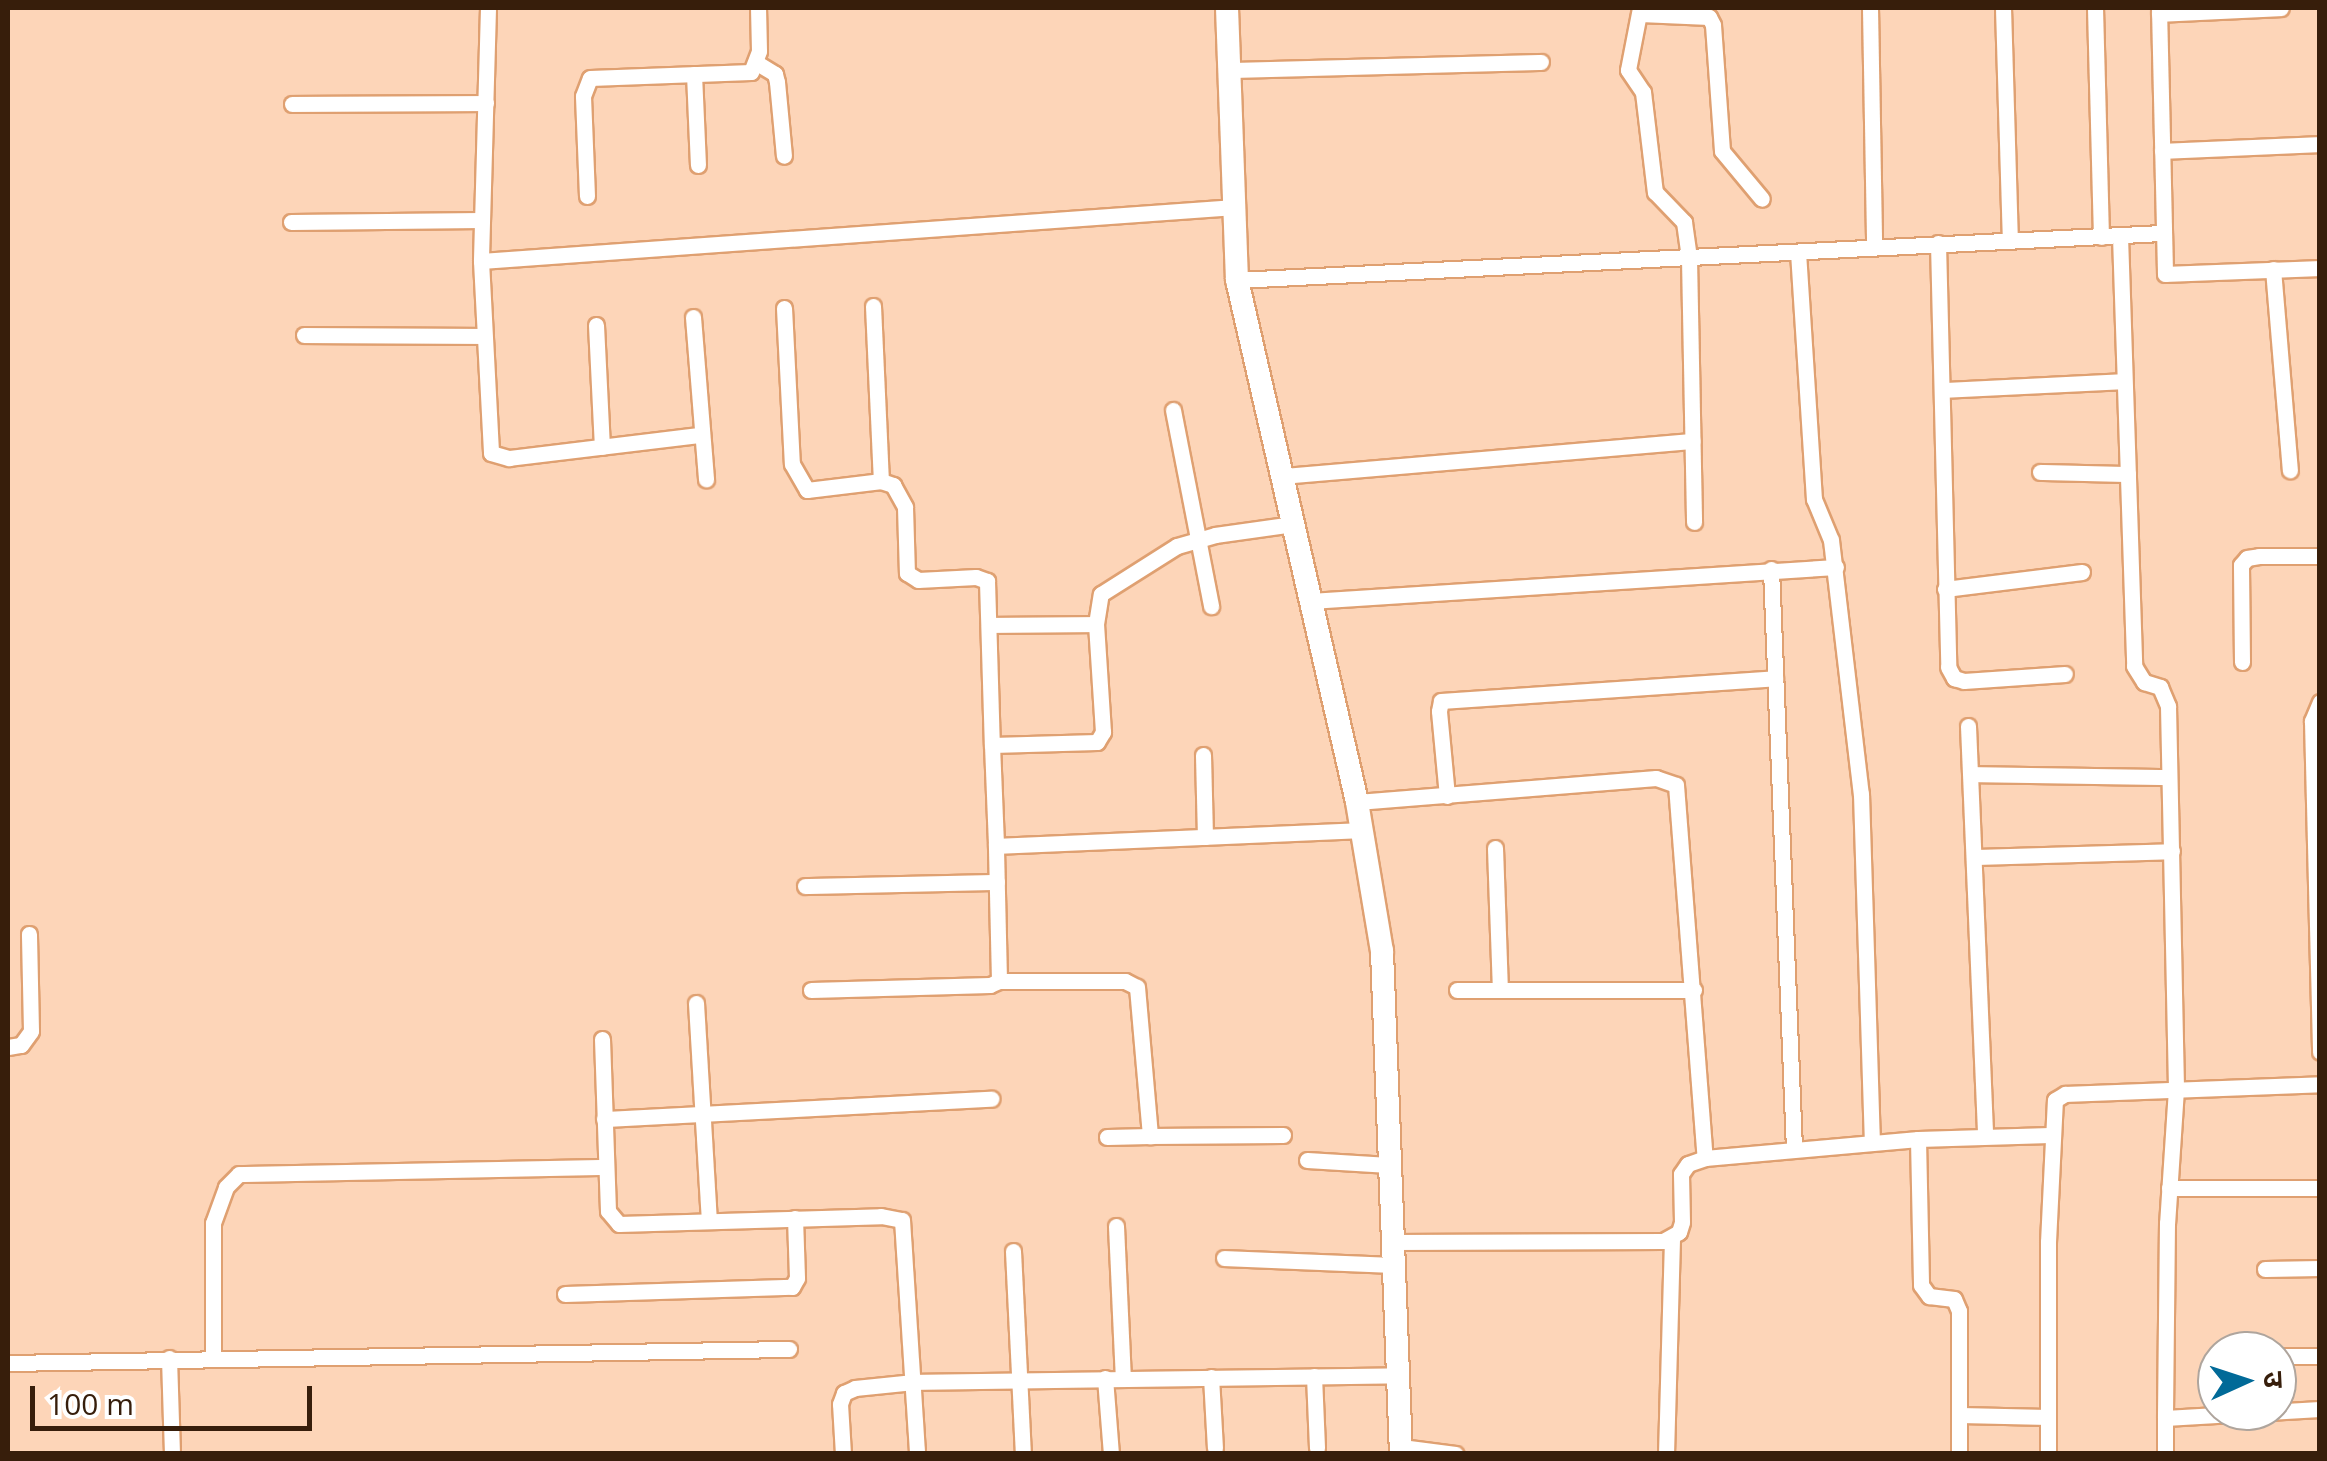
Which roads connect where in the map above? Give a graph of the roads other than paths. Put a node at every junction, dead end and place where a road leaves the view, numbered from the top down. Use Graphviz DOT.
graph roads {
  1 [pos="488,8"];
  2 [pos="758,8"];
  3 [pos="1227,8"];
  4 [pos="1870,8"];
  5 [pos="2003,8"];
  6 [pos="2095,8"];
  7 [pos="2280,8"];
  8 [pos="1640,11"];
  9 [pos="2159,11"];
  10 [pos="1541,62"];
  11 [pos="758,63"];
  12 [pos="1230,70"];
  13 [pos="694,74"];
  14 [pos="486,103"];
  15 [pos="292,104"];
  16 [pos="2320,144"];
  17 [pos="2162,151"];
  18 [pos="784,156"];
  19 [pos="698,166"];
  20 [pos="587,196"];
  21 [pos="1762,199"];
  22 [pos="1235,207"];
  23 [pos="482,220"];
  24 [pos="291,222"];
  25 [pos="2161,234"];
  26 [pos="2100,236"];
  27 [pos="2120,236"];
  28 [pos="2010,240"];
  29 [pos="1938,243"];
  30 [pos="1874,247"];
  31 [pos="1798,252"];
  32 [pos="1690,258"];
  33 [pos="481,261"];
  34 [pos="2320,268"];
  35 [pos="2273,269"];
  36 [pos="1237,280"];
  37 [pos="873,306"];
  38 [pos="784,308"];
  39 [pos="693,317"];
  40 [pos="596,324"];
  41 [pos="304,335"];
  42 [pos="483,336"];
  43 [pos="2124,381"];
  44 [pos="1943,390"];
  45 [pos="1173,410"];
  46 [pos="700,435"];
  47 [pos="1693,441"];
  48 [pos="602,447"];
  49 [pos="2290,470"];
  50 [pos="2040,472"];
  51 [pos="2128,474"];
  52 [pos="1283,476"];
  53 [pos="706,479"];
  54 [pos="882,482"];
  55 [pos="1694,522"];
  56 [pos="1293,524"];
  57 [pos="1198,538"];
  58 [pos="2320,556"];
  59 [pos="1836,567"];
  60 [pos="1771,569"];
  61 [pos="2082,572"];
  62 [pos="1945,590"];
  63 [pos="1310,601"];
  64 [pos="1211,606"];
  65 [pos="1096,624"];
  66 [pos="991,625"];
  67 [pos="2242,662"];
  68 [pos="2065,674"];
  69 [pos="1775,678"];
  70 [pos="2320,702"];
  71 [pos="1968,726"];
  72 [pos="992,745"];
  73 [pos="1204,754"];
  74 [pos="1972,774"];
  75 [pos="2168,778"];
  76 [pos="1448,796"];
  77 [pos="1357,802"];
  78 [pos="1362,830"];
  79 [pos="1205,837"];
  80 [pos="996,846"];
  81 [pos="1495,848"];
  82 [pos="2172,852"];
  83 [pos="1975,858"];
  84 [pos="997,882"];
  85 [pos="805,886"];
  86 [pos="29,934"];
  87 [pos="999,981"];
  88 [pos="811,990"];
  89 [pos="1457,990"];
  90 [pos="1500,990"];
  91 [pos="1694,990"];
  92 [pos="696,1003"];
  93 [pos="602,1039"];
  94 [pos="8,1047"];
  95 [pos="2320,1052"];
  96 [pos="2320,1084"];
  97 [pos="2176,1089"];
  98 [pos="991,1100"];
  99 [pos="704,1114"];
  100 [pos="604,1120"];
  101 [pos="2050,1134"];
  102 [pos="1283,1135"];
  103 [pos="1985,1135"];
  104 [pos="1150,1136"];
  105 [pos="1107,1138"];
  106 [pos="1918,1138"];
  107 [pos="1872,1143"];
  108 [pos="1794,1148"];
  109 [pos="1705,1158"];
  110 [pos="1307,1160"];
  111 [pos="1389,1165"];
  112 [pos="605,1167"];
  113 [pos="2169,1188"];
  114 [pos="2320,1188"];
  115 [pos="794,1218"];
  116 [pos="709,1220"];
  117 [pos="1116,1226"];
  118 [pos="1672,1238"];
  119 [pos="1013,1251"];
  120 [pos="1392,1254"];
  121 [pos="1224,1258"];
  122 [pos="2320,1268"];
  123 [pos="2265,1269"];
  124 [pos="565,1294"];
  125 [pos="789,1349"];
  126 [pos="213,1356"];
  127 [pos="169,1358"];
  128 [pos="8,1363"];
  129 [pos="1396,1375"];
  130 [pos="1211,1376"];
  131 [pos="1314,1376"];
  132 [pos="1105,1378"];
  133 [pos="1123,1378"];
  134 [pos="1020,1381"];
  135 [pos="914,1382"];
  136 [pos="2320,1409"];
  137 [pos="1960,1415"];
  138 [pos="2048,1418"];
  139 [pos="2165,1418"];
  140 [pos="1215,1448"];
  141 [pos="1317,1448"];
  142 [pos="1401,1450"];
  143 [pos="172,1454"];
  144 [pos="843,1454"];
  145 [pos="917,1454"];
  146 [pos="1023,1454"];
  147 [pos="1111,1454"];
  148 [pos="1456,1454"];
  149 [pos="1666,1454"];
  150 [pos="1959,1454"];
  151 [pos="2048,1454"];
  152 [pos="2165,1454"];
  1 -- 14 [label="street"];
  2 -- 11 [label="street"];
  3 -- 12 [label="street"];
  4 -- 30 [label="street"];
  5 -- 28 [label="street"];
  6 -- 26 [label="street"];
  7 -- 9 [label="street"];
  8 -- 21 [label="street"];
  8 -- 32 [label="street"];
  9 -- 17 [label="street"];
  10 -- 12 [label="street"];
  11 -- 13 [label="street"];
  11 -- 18 [label="street"];
  12 -- 22 [label="street"];
  13 -- 19 [label="street"];
  13 -- 20 [label="street"];
  14 -- 15 [label="street"];
  14 -- 23 [label="street"];
  16 -- 17 [label="street"];
  17 -- 25 [label="street"];
  22 -- 33 [label="street"];
  22 -- 36 [label="street"];
  23 -- 24 [label="street"];
  23 -- 33 [label="street"];
  25 -- 27 [label="street"];
  25 -- 35 [label="street"];
  26 -- 27 [label="street"];
  26 -- 28 [label="street"];
  27 -- 43 [label="street"];
  28 -- 29 [label="street"];
  29 -- 30 [label="street"];
  29 -- 44 [label="street"];
  30 -- 31 [label="street"];
  31 -- 32 [label="street"];
  31 -- 59 [label="street"];
  32 -- 36 [label="street"];
  32 -- 47 [label="street"];
  33 -- 42 [label="street"];
  34 -- 35 [label="street"];
  35 -- 49 [label="street"];
  36 -- 52 [label="street"];
  37 -- 54 [label="street"];
  38 -- 54 [label="street"];
  39 -- 46 [label="street"];
  40 -- 48 [label="street"];
  41 -- 42 [label="street"];
  42 -- 48 [label="street"];
  43 -- 44 [label="street"];
  43 -- 51 [label="street"];
  44 -- 62 [label="street"];
  45 -- 57 [label="street"];
  46 -- 48 [label="street"];
  46 -- 53 [label="street"];
  47 -- 52 [label="street"];
  47 -- 55 [label="street"];
  50 -- 51 [label="street"];
  51 -- 75 [label="street"];
  52 -- 56 [label="street"];
  54 -- 66 [label="street"];
  56 -- 57 [label="street"];
  56 -- 63 [label="street"];
  57 -- 64 [label="street"];
  57 -- 65 [label="street"];
  58 -- 67 [label="street"];
  59 -- 60 [label="street"];
  59 -- 107 [label="street"];
  60 -- 63 [label="street"];
  60 -- 69 [label="street"];
  61 -- 62 [label="street"];
  62 -- 68 [label="street"];
  63 -- 77 [label="street"];
  65 -- 66 [label="street"];
  65 -- 72 [label="street"];
  66 -- 72 [label="street"];
  69 -- 76 [label="street"];
  69 -- 108 [label="street"];
  70 -- 95 [label="street"];
  71 -- 74 [label="street"];
  72 -- 80 [label="street"];
  73 -- 79 [label="street"];
  74 -- 75 [label="street"];
  74 -- 83 [label="street"];
  75 -- 82 [label="street"];
  76 -- 77 [label="street"];
  76 -- 91 [label="street"];
  77 -- 78 [label="street"];
  78 -- 79 [label="street"];
  78 -- 111 [label="street"];
  79 -- 80 [label="street"];
  80 -- 84 [label="street"];
  81 -- 90 [label="street"];
  82 -- 83 [label="street"];
  82 -- 97 [label="street"];
  83 -- 103 [label="street"];
  84 -- 85 [label="street"];
  84 -- 87 [label="street"];
  86 -- 94 [label="street"];
  87 -- 88 [label="street"];
  87 -- 104 [label="street"];
  89 -- 90 [label="street"];
  90 -- 91 [label="street"];
  91 -- 109 [label="street"];
  92 -- 99 [label="street"];
  93 -- 100 [label="street"];
  96 -- 97 [label="street"];
  97 -- 101 [label="street"];
  97 -- 113 [label="street"];
  98 -- 99 [label="street"];
  99 -- 100 [label="street"];
  99 -- 116 [label="street"];
  100 -- 112 [label="street"];
  101 -- 103 [label="street"];
  101 -- 138 [label="street"];
  102 -- 104 [label="street"];
  103 -- 106 [label="street"];
  104 -- 105 [label="street"];
  106 -- 107 [label="street"];
  106 -- 137 [label="street"];
  107 -- 108 [label="street"];
  108 -- 109 [label="street"];
  109 -- 118 [label="street"];
  110 -- 111 [label="street"];
  111 -- 120 [label="street"];
  112 -- 116 [label="street"];
  112 -- 126 [label="street"];
  113 -- 114 [label="street"];
  113 -- 139 [label="street"];
  115 -- 116 [label="street"];
  115 -- 124 [label="street"];
  115 -- 135 [label="street"];
  117 -- 133 [label="street"];
  118 -- 120 [label="street"];
  118 -- 149 [label="street"];
  119 -- 134 [label="street"];
  120 -- 121 [label="street"];
  120 -- 129 [label="street"];
  122 -- 123 [label="street"];
  125 -- 126 [label="street"];
  126 -- 127 [label="street"];
  127 -- 128 [label="street"];
  127 -- 143 [label="street"];
  129 -- 131 [label="street"];
  129 -- 142 [label="street"];
  130 -- 131 [label="street"];
  130 -- 133 [label="street"];
  130 -- 140 [label="street"];
  131 -- 141 [label="street"];
  132 -- 133 [label="street"];
  132 -- 134 [label="street"];
  132 -- 147 [label="street"];
  134 -- 135 [label="street"];
  134 -- 146 [label="street"];
  135 -- 144 [label="street"];
  135 -- 145 [label="street"];
  136 -- 139 [label="street"];
  137 -- 138 [label="street"];
  137 -- 150 [label="street"];
  138 -- 151 [label="street"];
  139 -- 152 [label="street"];
  142 -- 148 [label="street"];
}
